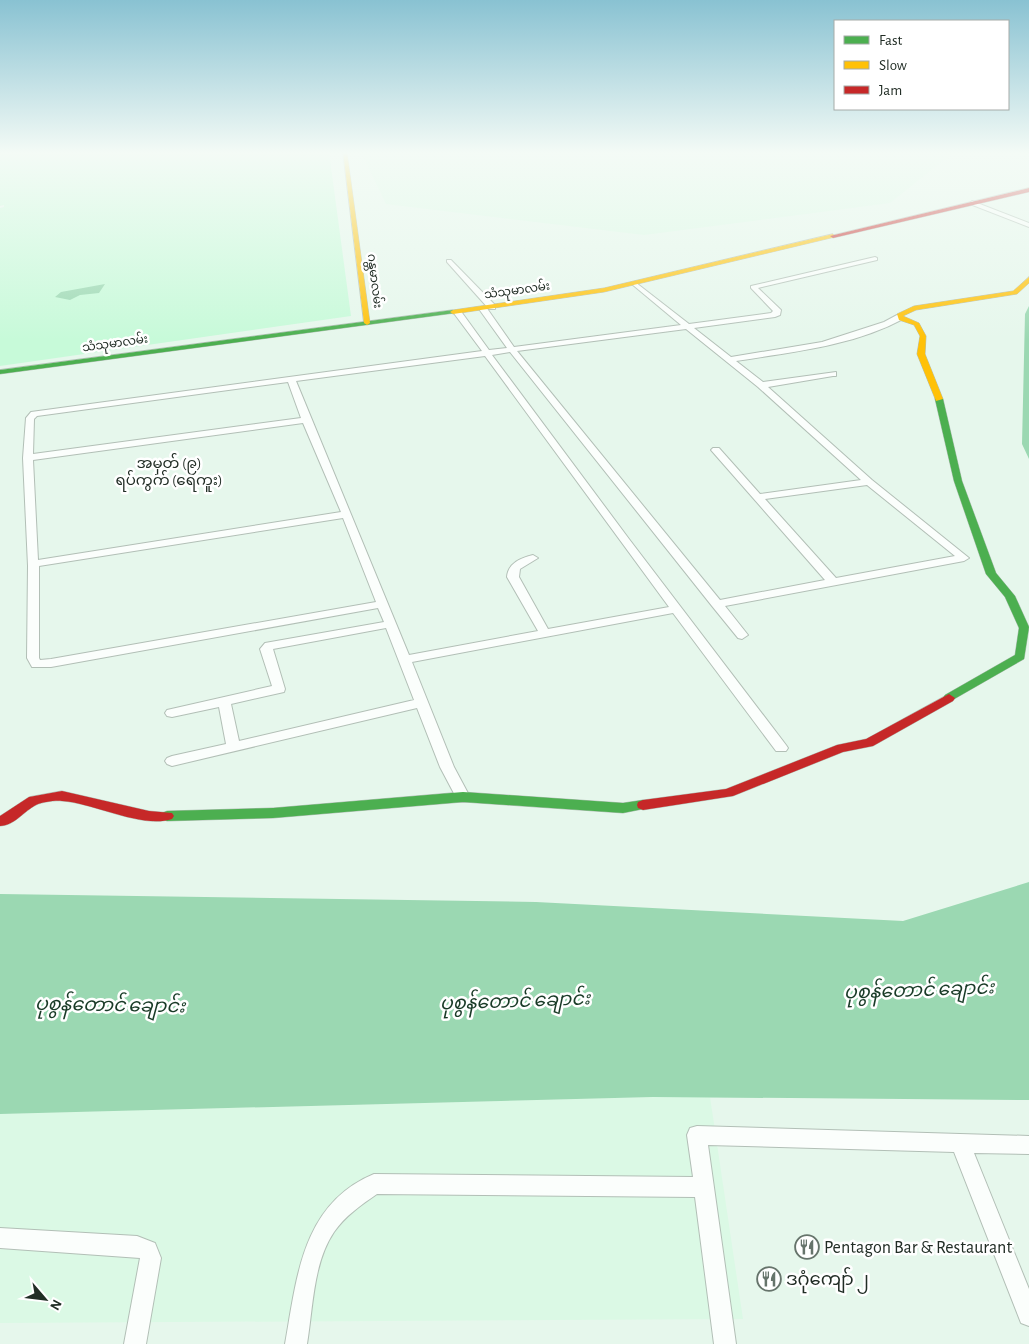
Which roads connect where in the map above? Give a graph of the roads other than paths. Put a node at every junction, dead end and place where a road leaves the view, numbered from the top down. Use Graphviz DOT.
graph roads {
  1 [pos="353,215"];
  2 [pos="923,215"];
  3 [pos="1002,215"];
  4 [pos="1029,225"];
  5 [pos="875,258"];
  6 [pos="449,261"];
  7 [pos="1029,279"];
  8 [pos="635,284"];
  9 [pos="488,308"];
  10 [pos="458,312"];
  11 [pos="900,317"];
  12 [pos="367,323"];
  13 [pos="688,327"];
  14 [pos="512,350"];
  15 [pos="488,353"];
  16 [pos="729,360"];
  17 [pos="0,372"];
  18 [pos="833,374"];
  19 [pos="291,379"];
  20 [pos="761,385"];
  21 [pos="306,420"];
  22 [pos="716,450"];
  23 [pos="28,458"];
  24 [pos="870,482"];
  25 [pos="758,497"];
  26 [pos="347,514"];
  27 [pos="533,558"];
  28 [pos="33,564"];
  29 [pos="833,582"];
  30 [pos="382,604"];
  31 [pos="716,604"];
  32 [pos="676,610"];
  33 [pos="390,624"];
  34 [pos="545,634"];
  35 [pos="742,635"];
  36 [pos="404,660"];
  37 [pos="224,701"];
  38 [pos="422,704"];
  39 [pos="172,713"];
  40 [pos="233,747"];
  41 [pos="781,748"];
  42 [pos="172,761"];
  43 [pos="464,797"];
  44 [pos="0,821"];
  45 [pos="960,1143"];
  46 [pos="1029,1145"];
  47 [pos="704,1188"];
  48 [pos="0,1238"];
  49 [pos="1029,1314"];
  50 [pos="135,1344"];
  51 [pos="296,1344"];
  52 [pos="725,1344"];
  1 -- 12 [label="main road, ဂန္တမာလမ်း"];
  2 -- 8 [label="main road, သံသုမာလမ်း"];
  3 -- 4 [label="street"];
  5 -- 13 [label="street"];
  6 -- 9 [label="street"];
  7 -- 11 [label="main road"];
  8 -- 9 [label="main road, သံသုမာလမ်း"];
  8 -- 13 [label="street"];
  9 -- 10 [label="main road, သံသုမာလမ်း"];
  9 -- 14 [label="street"];
  10 -- 12 [label="main road, သံသုမာလမ်း"];
  10 -- 15 [label="street"];
  11 -- 16 [label="street"];
  11 -- 43 [label="main road"];
  12 -- 17 [label="main road, သံသုမာလမ်း"];
  13 -- 14 [label="street"];
  13 -- 16 [label="street"];
  14 -- 15 [label="street"];
  14 -- 31 [label="street"];
  15 -- 19 [label="street"];
  15 -- 32 [label="street"];
  16 -- 20 [label="street"];
  18 -- 20 [label="street"];
  19 -- 21 [label="street"];
  19 -- 23 [label="street"];
  20 -- 24 [label="street"];
  21 -- 23 [label="street"];
  21 -- 26 [label="street"];
  22 -- 25 [label="street"];
  23 -- 28 [label="street"];
  24 -- 25 [label="street"];
  24 -- 29 [label="street"];
  25 -- 29 [label="street"];
  26 -- 28 [label="street"];
  26 -- 30 [label="street"];
  27 -- 34 [label="street"];
  28 -- 30 [label="street"];
  29 -- 31 [label="street"];
  30 -- 33 [label="street"];
  31 -- 35 [label="street"];
  32 -- 34 [label="street"];
  32 -- 41 [label="street"];
  33 -- 36 [label="street"];
  33 -- 37 [label="street"];
  34 -- 36 [label="street"];
  36 -- 38 [label="street"];
  37 -- 39 [label="street"];
  37 -- 40 [label="street"];
  38 -- 40 [label="street"];
  38 -- 43 [label="street"];
  40 -- 42 [label="street"];
  43 -- 44 [label="main road"];
  45 -- 46 [label="street"];
  45 -- 47 [label="street"];
  45 -- 49 [label="street"];
  47 -- 51 [label="street"];
  47 -- 52 [label="street"];
  48 -- 50 [label="street"];
}
